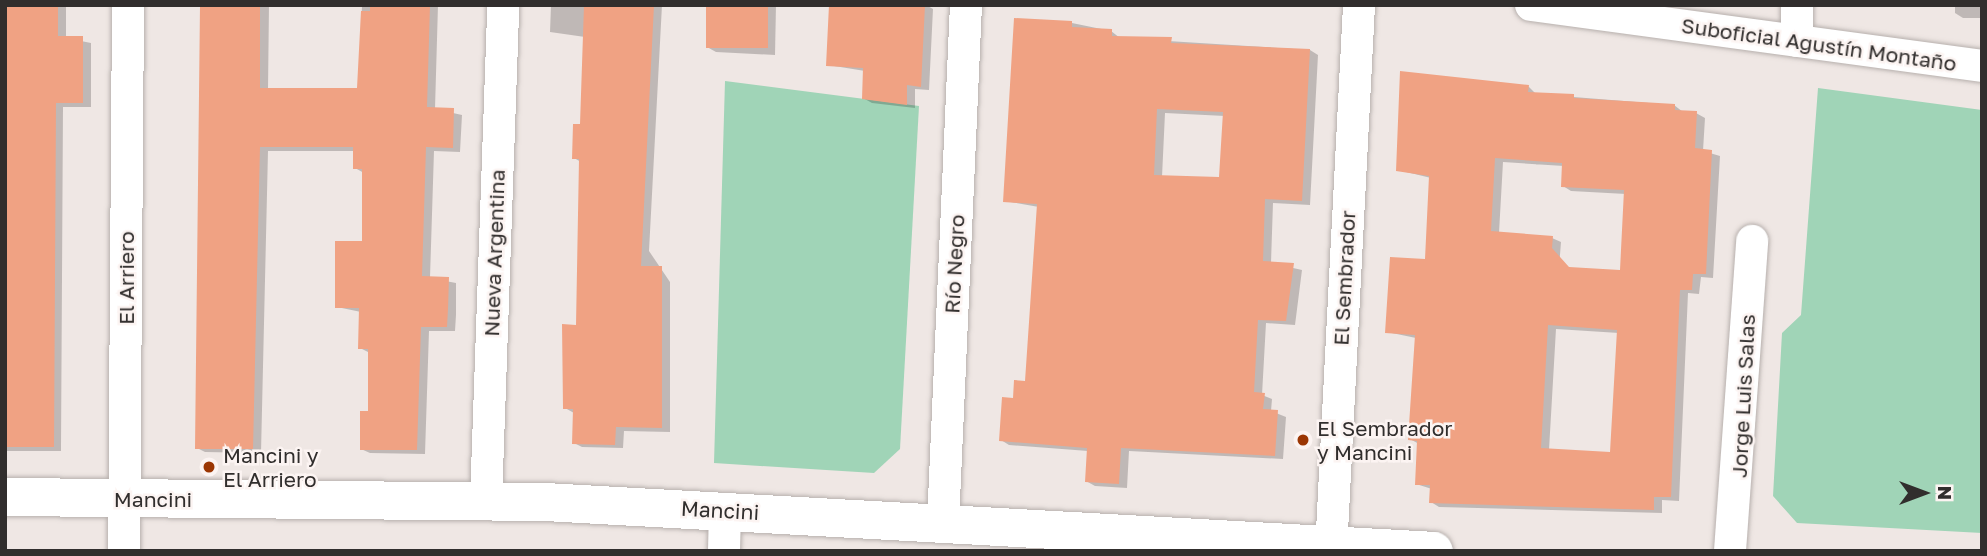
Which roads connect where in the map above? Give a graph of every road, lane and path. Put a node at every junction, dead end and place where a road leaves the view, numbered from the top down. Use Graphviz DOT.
graph roads {
  1 [pos="128,5"];
  2 [pos="503,5"];
  3 [pos="966,5"];
  4 [pos="1359,5"];
  5 [pos="1531,5"];
  6 [pos="1797,5"];
  7 [pos="1567,8"];
  8 [pos="1797,41"];
  9 [pos="1982,66"];
  10 [pos="1752,241"];
  11 [pos="5,497"];
  12 [pos="125,499"];
  13 [pos="486,501"];
  14 [pos="725,510"];
  15 [pos="943,523"];
  16 [pos="1331,548"];
  17 [pos="124,551"];
  18 [pos="724,551"];
  19 [pos="1434,551"];
  20 [pos="1730,551"];
  1 -- 12 [label="street, El Arriero"];
  2 -- 13 [label="street, Nueva Argentina"];
  3 -- 15 [label="street, Río Negro"];
  4 -- 16 [label="street, El Sembrador"];
  5 -- 7 [label="street, Suboficial Agustín Montaño"];
  6 -- 8 [label="street"];
  7 -- 8 [label="street, Suboficial Agustín Montaño"];
  8 -- 9 [label="street, Suboficial Agustín Montaño"];
  10 -- 20 [label="street, Jorge Luis Salas"];
  11 -- 12 [label="street, Mancini"];
  12 -- 13 [label="street, Mancini"];
  12 -- 17 [label="street, El Arriero"];
  13 -- 14 [label="street, Mancini"];
  14 -- 15 [label="street, Mancini"];
  14 -- 18 [label="street"];
  15 -- 16 [label="street, Mancini"];
  16 -- 19 [label="street, Mancini"];
}
